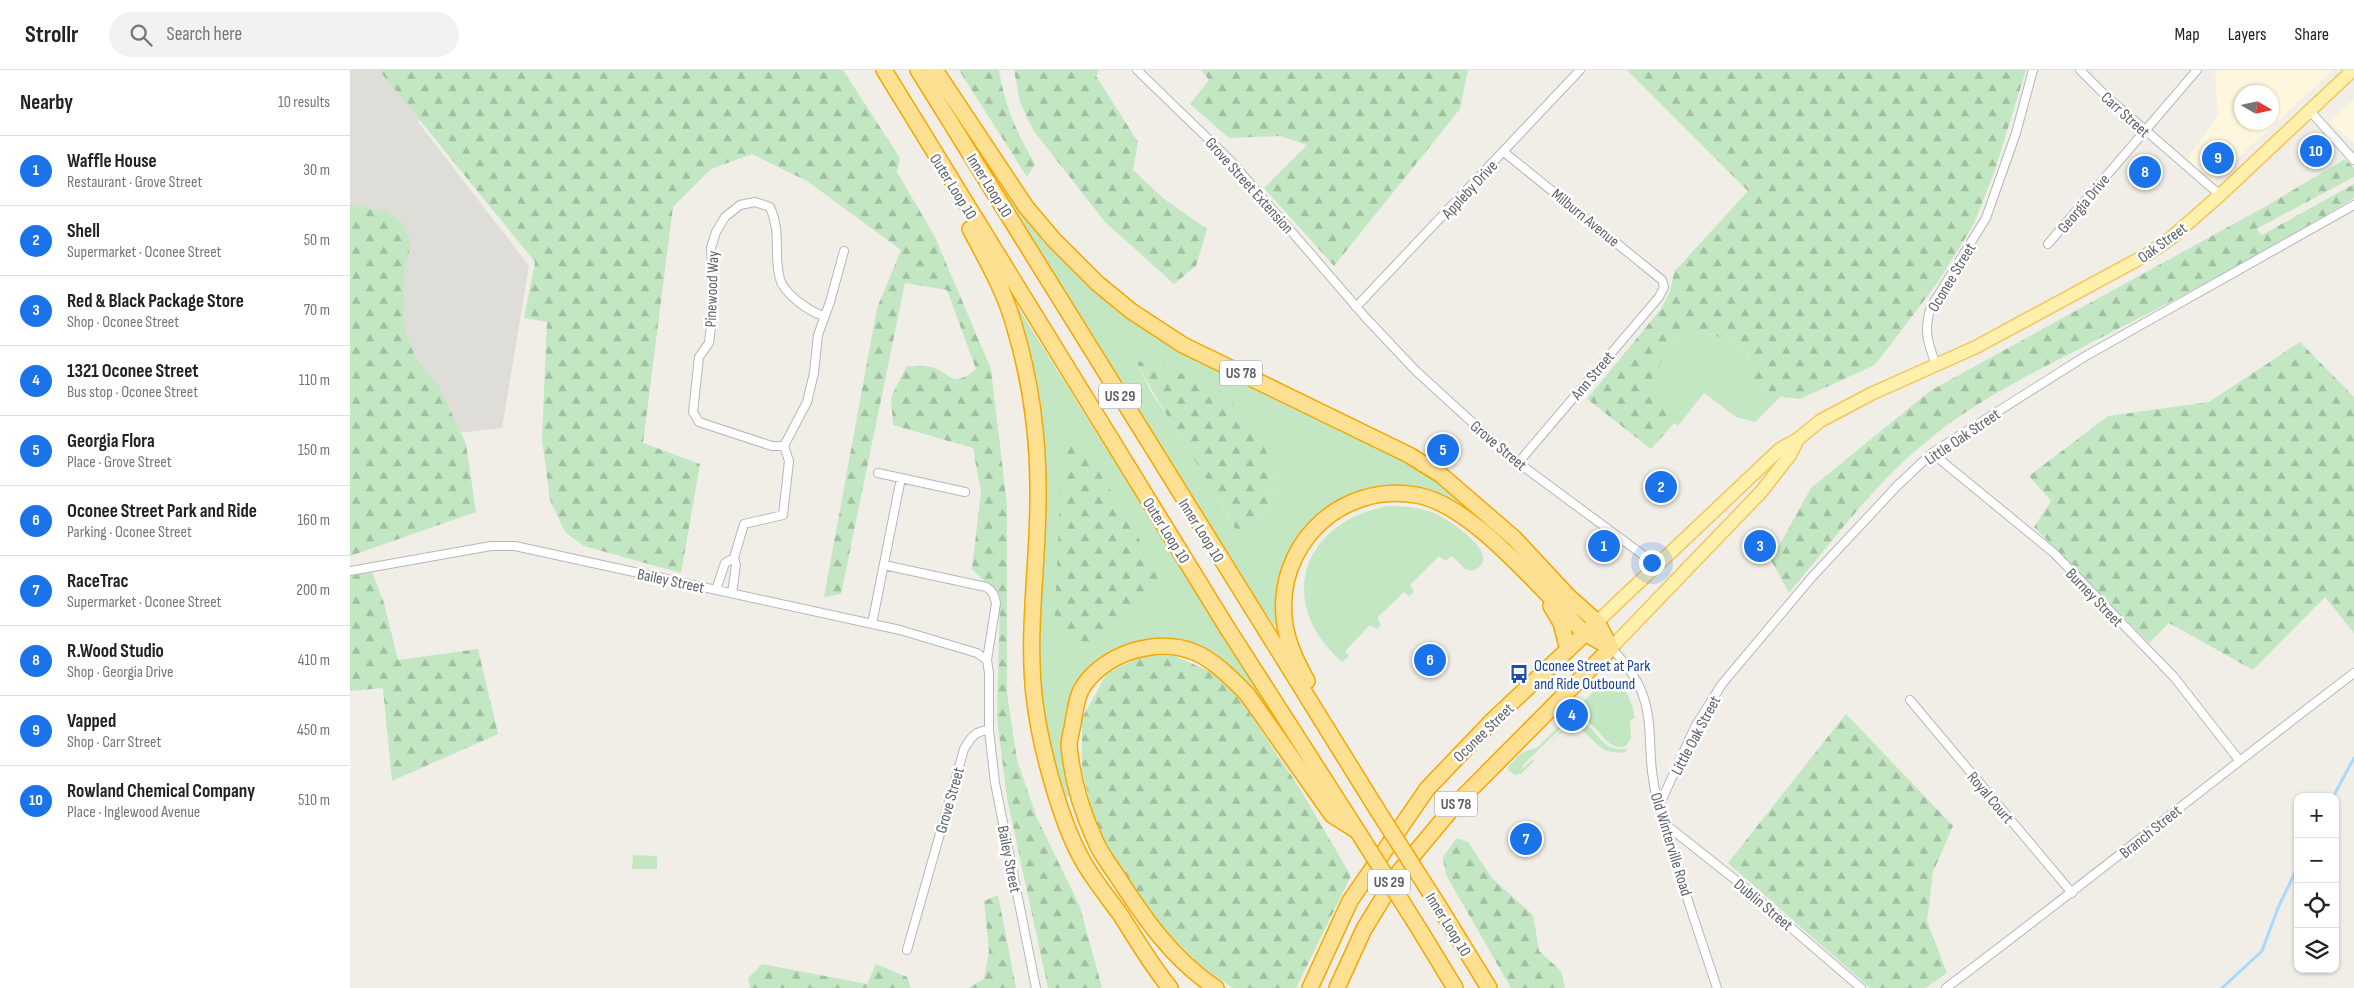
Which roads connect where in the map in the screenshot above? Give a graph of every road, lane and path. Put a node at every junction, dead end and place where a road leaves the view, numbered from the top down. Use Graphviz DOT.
graph roads {
  1 [pos="884,70"];
  2 [pos="918,70"];
  3 [pos="935,70"];
  4 [pos="1138,70"];
  5 [pos="1580,70"];
  6 [pos="2033,70"];
  7 [pos="2080,70"];
  8 [pos="2198,70"];
  9 [pos="2353,70"];
  10 [pos="2310,111"];
  11 [pos="2145,130"];
  12 [pos="1504,152"];
  13 [pos="2354,160"];
  14 [pos="957,190"];
  15 [pos="2220,195"];
  16 [pos="2354,206"];
  17 [pos="2048,244"];
  18 [pos="844,251"];
  19 [pos="1664,287"];
  20 [pos="1356,307"];
  21 [pos="823,316"];
  22 [pos="1936,365"];
  23 [pos="1798,439"];
  24 [pos="784,446"];
  25 [pos="1932,453"];
  26 [pos="1518,463"];
  27 [pos="878,473"];
  28 [pos="901,478"];
  29 [pos="965,492"];
  30 [pos="734,558"];
  31 [pos="884,565"];
  32 [pos="1658,566"];
  33 [pos="350,571"];
  34 [pos="716,590"];
  35 [pos="1544,591"];
  36 [pos="732,593"];
  37 [pos="1597,622"];
  38 [pos="872,624"];
  39 [pos="1586,634"];
  40 [pos="1611,648"];
  41 [pos="1568,650"];
  42 [pos="987,660"];
  43 [pos="2354,673"];
  44 [pos="1910,700"];
  45 [pos="1321,722"];
  46 [pos="989,730"];
  47 [pos="2239,760"];
  48 [pos="1659,806"];
  49 [pos="1664,823"];
  50 [pos="1358,832"];
  51 [pos="2072,893"];
  52 [pos="907,950"];
  53 [pos="1036,988"];
  54 [pos="1170,988"];
  55 [pos="1216,988"];
  56 [pos="1310,988"];
  57 [pos="1337,988"];
  58 [pos="1455,988"];
  59 [pos="1489,988"];
  60 [pos="1717,988"];
  61 [pos="1860,988"];
  62 [pos="1946,988"];
  1 -- 14 [label="highway, Outer Loop 10 / US 29"];
  2 -- 45 [label="highway, Inner Loop 10 / US 29"];
  3 -- 37 [label="highway, US 78"];
  4 -- 20 [label="street, Grove Street Extension"];
  5 -- 12 [label="street, Appleby Drive"];
  6 -- 22 [label="street, Oconee Street"];
  7 -- 11 [label="street, Carr Street"];
  8 -- 11 [label="street, Georgia Drive"];
  9 -- 10 [label="main road, Oak Street"];
  10 -- 13 [label="street"];
  10 -- 15 [label="main road, Oak Street"];
  11 -- 15 [label="street, Carr Street"];
  11 -- 17 [label="street, Georgia Drive"];
  12 -- 19 [label="street, Milburn Avenue"];
  12 -- 20 [label="street, Appleby Drive"];
  14 -- 50 [label="highway, Outer Loop 10 / US 29"];
  14 -- 54 [label="highway"];
  15 -- 22 [label="main road, Oak Street"];
  16 -- 25 [label="street, Little Oak Street"];
  18 -- 21 [label="street"];
  19 -- 26 [label="street, Ann Street"];
  20 -- 26 [label="street, Grove Street"];
  21 -- 24 [label="street"];
  21 -- 24 [label="street, Pinewood Way"];
  22 -- 23 [label="main road, Oconee Street"];
  23 -- 32 [label="main road, Oconee Street"];
  23 -- 40 [label="main road, Oconee Street"];
  24 -- 30 [label="street"];
  25 -- 47 [label="street, Burney Street"];
  25 -- 48 [label="street, Little Oak Street"];
  26 -- 32 [label="street, Grove Street"];
  27 -- 28 [label="street"];
  28 -- 29 [label="street"];
  28 -- 31 [label="street"];
  30 -- 34 [label="street"];
  30 -- 36 [label="street"];
  31 -- 38 [label="street"];
  31 -- 42 [label="street"];
  32 -- 37 [label="main road, Oconee Street"];
  33 -- 34 [label="street, Bailey Street"];
  34 -- 36 [label="street, Bailey Street"];
  35 -- 39 [label="highway"];
  35 -- 41 [label="highway"];
  35 -- 45 [label="highway"];
  36 -- 38 [label="street, Bailey Street"];
  37 -- 39 [label="highway, Oconee Street"];
  37 -- 40 [label="highway, US 78"];
  38 -- 42 [label="street, Bailey Street"];
  39 -- 40 [label="highway"];
  39 -- 41 [label="highway, Oconee Street"];
  40 -- 48 [label="street, Old Winterville Road"];
  40 -- 57 [label="highway, Oconee Street / US 78"];
  41 -- 56 [label="highway, Oconee Street"];
  42 -- 46 [label="street"];
  43 -- 47 [label="street, Branch Street"];
  44 -- 51 [label="street, Royal Court"];
  45 -- 59 [label="highway, Inner Loop 10 / US 29, bridge"];
  46 -- 52 [label="street, Grove Street"];
  46 -- 53 [label="street, Bailey Street"];
  47 -- 51 [label="street, Branch Street"];
  48 -- 49 [label="street, Old Winterville Road"];
  49 -- 60 [label="street, Old Winterville Road"];
  49 -- 61 [label="street, Dublin Street"];
  50 -- 55 [label="highway"];
  50 -- 58 [label="highway, Outer Loop 10 / US 29, bridge"];
  51 -- 62 [label="street, Branch Street"];
}
